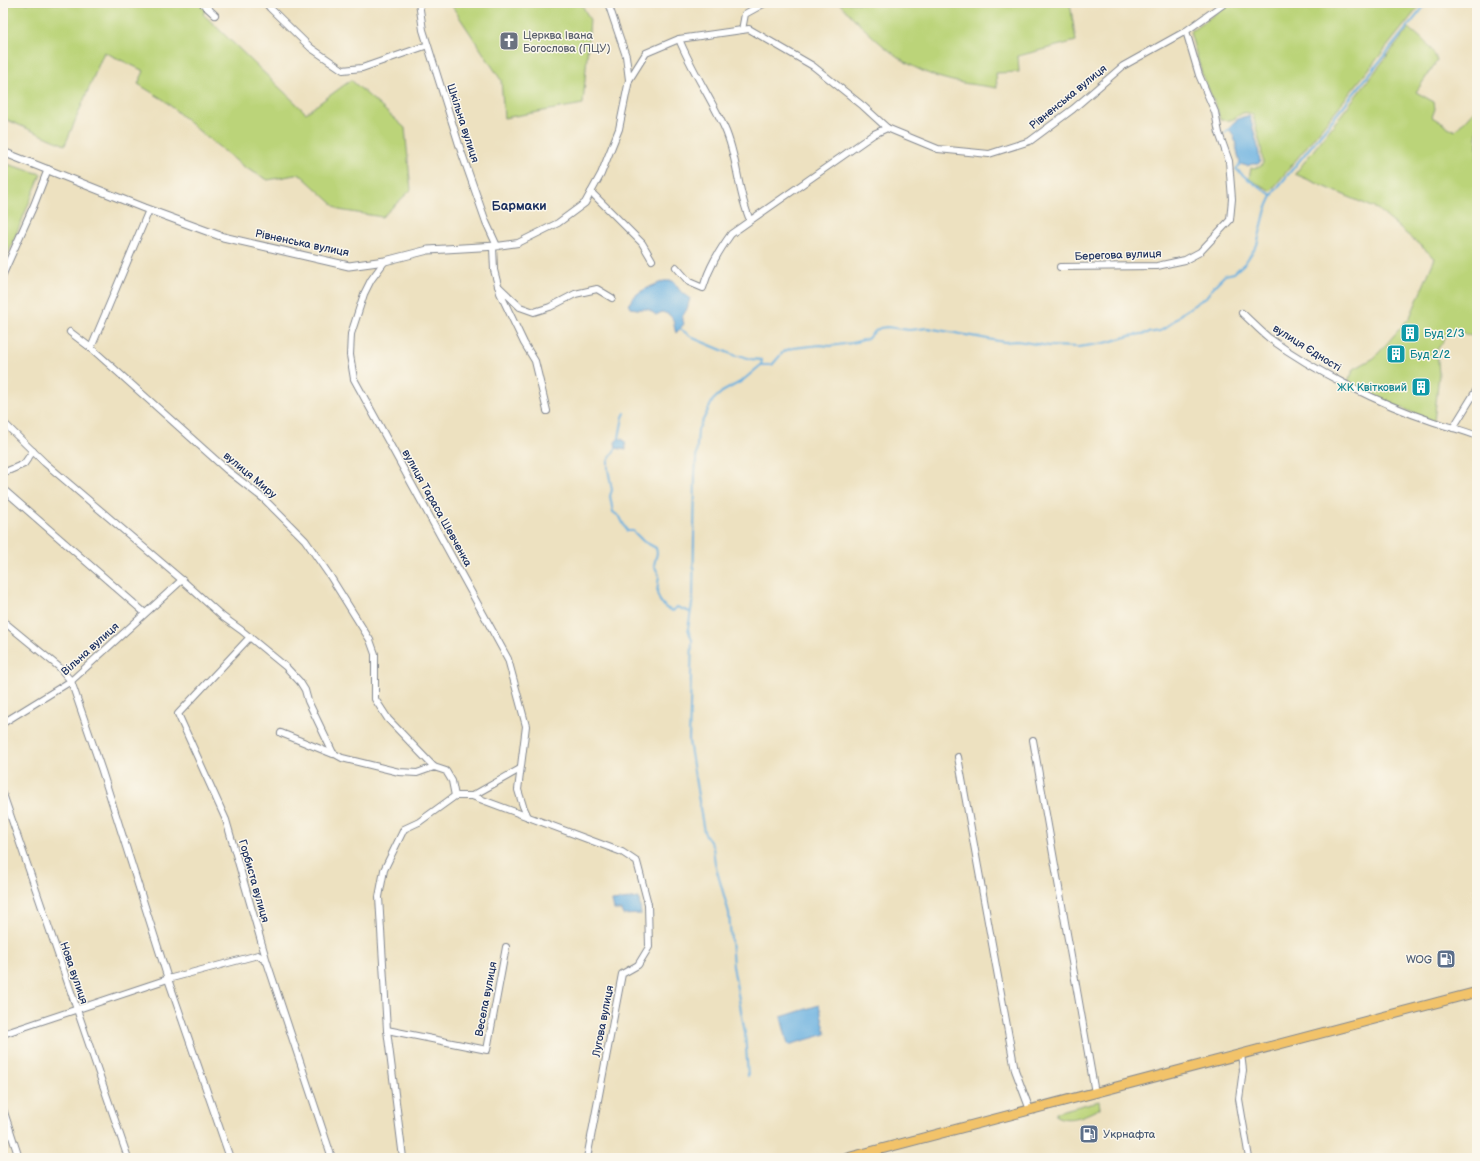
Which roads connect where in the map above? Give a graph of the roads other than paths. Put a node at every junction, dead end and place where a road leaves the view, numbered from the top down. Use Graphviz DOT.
graph roads {
  1 [pos="202,3"];
  2 [pos="266,3"];
  3 [pos="419,3"];
  4 [pos="608,3"];
  5 [pos="764,3"];
  6 [pos="1225,3"];
  7 [pos="215,15"];
  8 [pos="742,30"];
  9 [pos="1186,31"];
  10 [pos="680,39"];
  11 [pos="428,46"];
  12 [pos="629,80"];
  13 [pos="887,128"];
  14 [pos="3,152"];
  15 [pos="48,169"];
  16 [pos="591,192"];
  17 [pos="149,210"];
  18 [pos="750,220"];
  19 [pos="495,247"];
  20 [pos="652,260"];
  21 [pos="385,262"];
  22 [pos="676,266"];
  23 [pos="1060,267"];
  24 [pos="3,274"];
  25 [pos="498,286"];
  26 [pos="612,298"];
  27 [pos="1242,313"];
  28 [pos="70,332"];
  29 [pos="91,348"];
  30 [pos="1477,389"];
  31 [pos="547,411"];
  32 [pos="3,422"];
  33 [pos="1453,428"];
  34 [pos="1477,436"];
  35 [pos="33,451"];
  36 [pos="3,473"];
  37 [pos="3,489"];
  38 [pos="182,580"];
  39 [pos="145,612"];
  40 [pos="3,621"];
  41 [pos="250,637"];
  42 [pos="71,681"];
  43 [pos="3,723"];
  44 [pos="281,732"];
  45 [pos="1033,740"];
  46 [pos="337,756"];
  47 [pos="958,757"];
  48 [pos="434,767"];
  49 [pos="520,769"];
  50 [pos="3,794"];
  51 [pos="455,796"];
  52 [pos="472,796"];
  53 [pos="528,817"];
  54 [pos="506,947"];
  55 [pos="267,962"];
  56 [pos="168,979"];
  57 [pos="1477,992"];
  58 [pos="76,1010"];
  59 [pos="387,1030"];
  60 [pos="3,1034"];
  61 [pos="1241,1054"];
  62 [pos="1094,1093"];
  63 [pos="3,1109"];
  64 [pos="1030,1110"];
  65 [pos="19,1158"];
  66 [pos="128,1158"];
  67 [pos="230,1158"];
  68 [pos="332,1158"];
  69 [pos="403,1158"];
  70 [pos="586,1158"];
  71 [pos="848,1158"];
  72 [pos="1249,1158"];
  1 -- 7 [label="street"];
  2 -- 11 [label="street"];
  3 -- 11 [label="street, Шкільна вулиця"];
  4 -- 12 [label="street"];
  5 -- 8 [label="street"];
  6 -- 9 [label="street, Рівненська вулиця"];
  8 -- 10 [label="street, Рівненська вулиця"];
  8 -- 13 [label="street, Рівненська вулиця"];
  9 -- 13 [label="street, Рівненська вулиця"];
  9 -- 23 [label="street, Берегова вулиця"];
  10 -- 12 [label="street, Рівненська вулиця"];
  10 -- 18 [label="street"];
  11 -- 19 [label="street, Шкільна вулиця"];
  12 -- 16 [label="street, Рівненська вулиця"];
  13 -- 18 [label="street"];
  14 -- 15 [label="street, Рівненська вулиця"];
  15 -- 17 [label="street, Рівненська вулиця"];
  15 -- 24 [label="street"];
  16 -- 19 [label="street, Рівненська вулиця"];
  16 -- 20 [label="street"];
  17 -- 21 [label="street, Рівненська вулиця"];
  17 -- 29 [label="street"];
  18 -- 22 [label="street"];
  19 -- 21 [label="street, Рівненська вулиця"];
  19 -- 25 [label="street"];
  21 -- 49 [label="street, вулиця Тараса Шевченка"];
  25 -- 26 [label="street"];
  25 -- 31 [label="street"];
  27 -- 33 [label="street, вулиця Єдності"];
  28 -- 29 [label="street, вулиця Миру"];
  29 -- 48 [label="street, вулиця Миру"];
  30 -- 33 [label="street"];
  32 -- 35 [label="street"];
  33 -- 34 [label="street, вулиця Єдності"];
  35 -- 36 [label="street"];
  35 -- 38 [label="street"];
  37 -- 39 [label="street"];
  38 -- 39 [label="street, Вільна вулиця"];
  38 -- 41 [label="street"];
  39 -- 42 [label="street, Вільна вулиця"];
  40 -- 42 [label="street"];
  41 -- 46 [label="street"];
  41 -- 55 [label="street, Горбиста вулиця"];
  42 -- 43 [label="street, Вільна вулиця"];
  42 -- 56 [label="street"];
  44 -- 46 [label="street"];
  45 -- 62 [label="street"];
  46 -- 48 [label="street"];
  47 -- 64 [label="street"];
  48 -- 51 [label="street, вулиця Миру"];
  49 -- 52 [label="street"];
  49 -- 53 [label="street, вулиця Тараса Шевченка"];
  50 -- 58 [label="street, Нова вулиця"];
  51 -- 52 [label="street"];
  51 -- 59 [label="street"];
  52 -- 53 [label="street, Лугова вулиця"];
  53 -- 70 [label="street, Лугова вулиця"];
  54 -- 59 [label="street, Весела вулиця"];
  55 -- 56 [label="street"];
  55 -- 68 [label="street, Горбиста вулиця"];
  56 -- 58 [label="street"];
  56 -- 67 [label="street"];
  57 -- 61 [label="main road"];
  58 -- 60 [label="street"];
  58 -- 66 [label="street, Нова вулиця"];
  59 -- 69 [label="street"];
  61 -- 62 [label="main road"];
  61 -- 72 [label="street"];
  62 -- 64 [label="main road"];
  63 -- 65 [label="street"];
  64 -- 71 [label="main road"];
}
